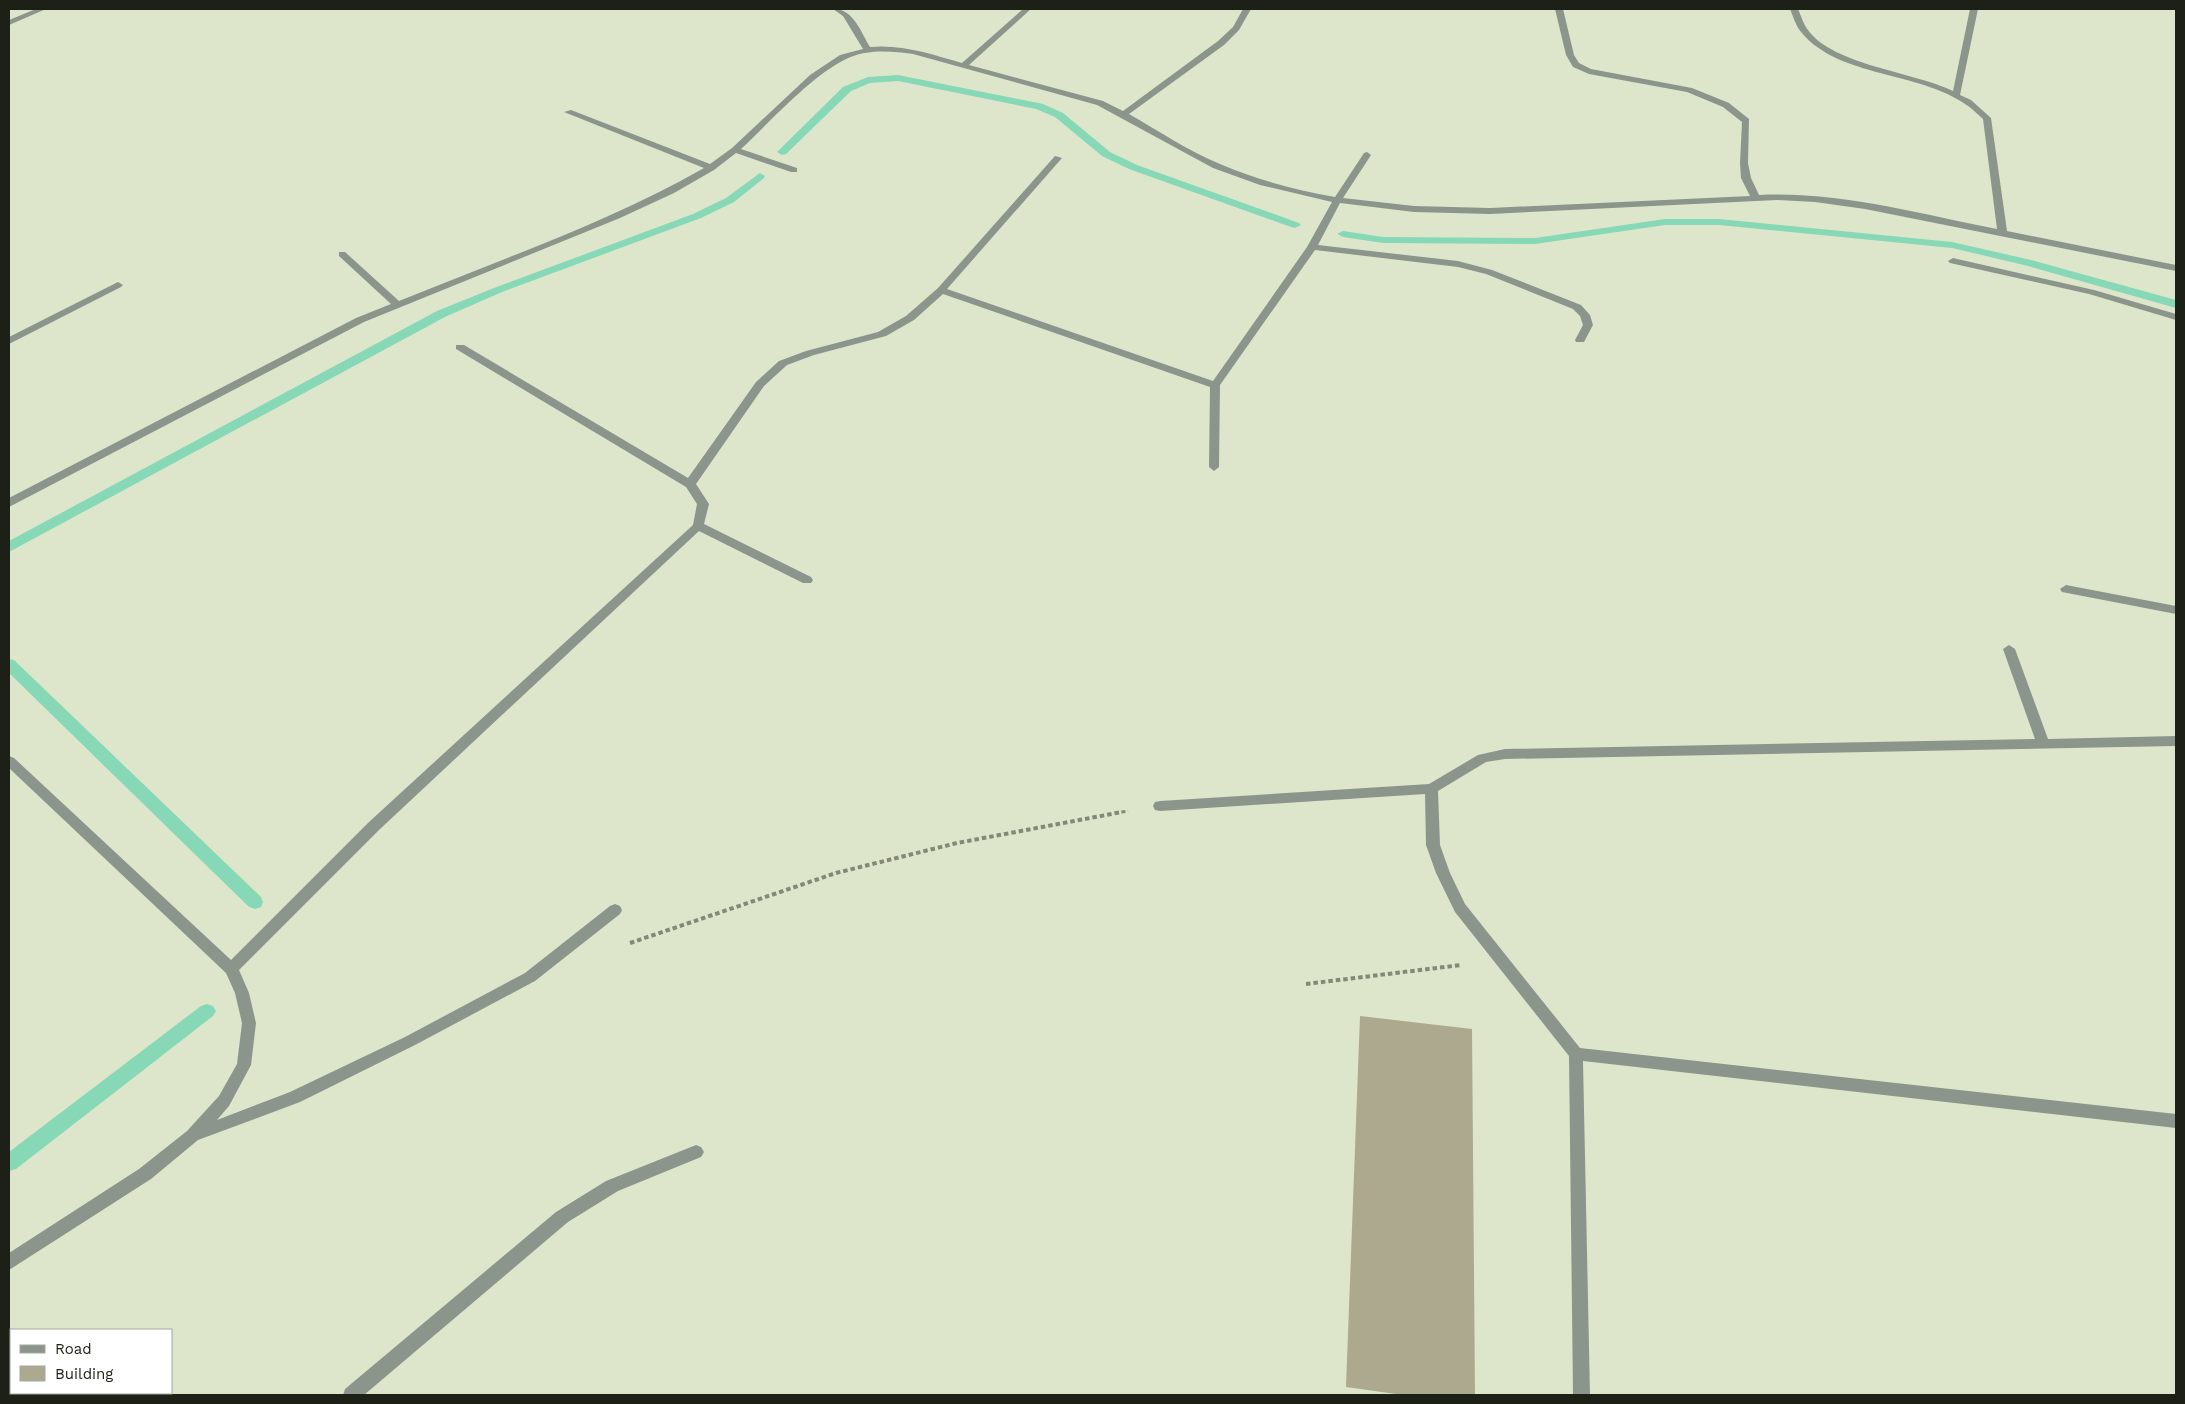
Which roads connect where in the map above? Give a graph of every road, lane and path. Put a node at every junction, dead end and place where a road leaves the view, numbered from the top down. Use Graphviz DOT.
graph roads {
  1 [pos="42,9"];
  2 [pos="837,9"];
  3 [pos="1027,9"];
  4 [pos="1247,9"];
  5 [pos="1560,9"];
  6 [pos="1794,9"];
  7 [pos="1974,9"];
  8 [pos="850,12"];
  9 [pos="9,23"];
  10 [pos="868,50"];
  11 [pos="963,66"];
  12 [pos="1956,95"];
  13 [pos="568,112"];
  14 [pos="1124,114"];
  15 [pos="735,150"];
  16 [pos="1367,155"];
  17 [pos="1058,158"];
  18 [pos="711,168"];
  19 [pos="794,170"];
  20 [pos="1756,198"];
  21 [pos="1337,201"];
  22 [pos="2002,234"];
  23 [pos="1312,247"];
  24 [pos="342,254"];
  25 [pos="1953,261"];
  26 [pos="2176,268"];
  27 [pos="118,285"];
  28 [pos="941,290"];
  29 [pos="396,304"];
  30 [pos="2176,318"];
  31 [pos="1580,340"];
  32 [pos="9,341"];
  33 [pos="460,347"];
  34 [pos="1214,385"];
  35 [pos="1214,466"];
  36 [pos="690,484"];
  37 [pos="9,503"];
  38 [pos="698,526"];
  39 [pos="807,580"];
  40 [pos="2066,589"];
  41 [pos="2176,610"];
  42 [pos="2009,649"];
  43 [pos="2176,741"];
  44 [pos="2043,743"];
  45 [pos="9,761"];
  46 [pos="1431,789"];
  47 [pos="1160,806"];
  48 [pos="615,910"];
  49 [pos="623,945"];
  50 [pos="1502,960"];
  51 [pos="231,969"];
  52 [pos="1306,984"];
  53 [pos="1576,1054"];
  54 [pos="2176,1121"];
  55 [pos="192,1136"];
  56 [pos="696,1152"];
  57 [pos="9,1262"];
  58 [pos="351,1395"];
  59 [pos="1582,1395"];
  1 -- 9 [label="street"];
  2 -- 8 [label="street"];
  3 -- 11 [label="street"];
  4 -- 14 [label="street"];
  5 -- 20 [label="street"];
  6 -- 12 [label="street"];
  7 -- 12 [label="street"];
  8 -- 10 [label="street"];
  10 -- 11 [label="street"];
  10 -- 15 [label="street"];
  11 -- 14 [label="street"];
  12 -- 22 [label="street"];
  13 -- 18 [label="street"];
  14 -- 21 [label="street"];
  15 -- 18 [label="street"];
  15 -- 19 [label="street"];
  16 -- 21 [label="street"];
  17 -- 28 [label="street"];
  18 -- 29 [label="street"];
  20 -- 21 [label="street"];
  20 -- 22 [label="street"];
  21 -- 23 [label="street"];
  22 -- 26 [label="street"];
  23 -- 31 [label="street"];
  23 -- 34 [label="street"];
  24 -- 29 [label="street"];
  25 -- 30 [label="street"];
  27 -- 32 [label="street"];
  28 -- 34 [label="street"];
  28 -- 36 [label="street"];
  29 -- 37 [label="street"];
  33 -- 36 [label="street"];
  34 -- 35 [label="street"];
  36 -- 38 [label="street"];
  38 -- 39 [label="street"];
  38 -- 51 [label="street"];
  40 -- 41 [label="street"];
  42 -- 44 [label="street"];
  43 -- 44 [label="street"];
  44 -- 46 [label="street"];
  45 -- 51 [label="street"];
  46 -- 47 [label="street"];
  46 -- 50 [label="street"];
  47 -- 49 [label="path"];
  48 -- 55 [label="street"];
  50 -- 52 [label="path"];
  50 -- 53 [label="street"];
  51 -- 55 [label="street"];
  53 -- 54 [label="street"];
  53 -- 59 [label="street"];
  55 -- 57 [label="street"];
  56 -- 58 [label="street"];
}
